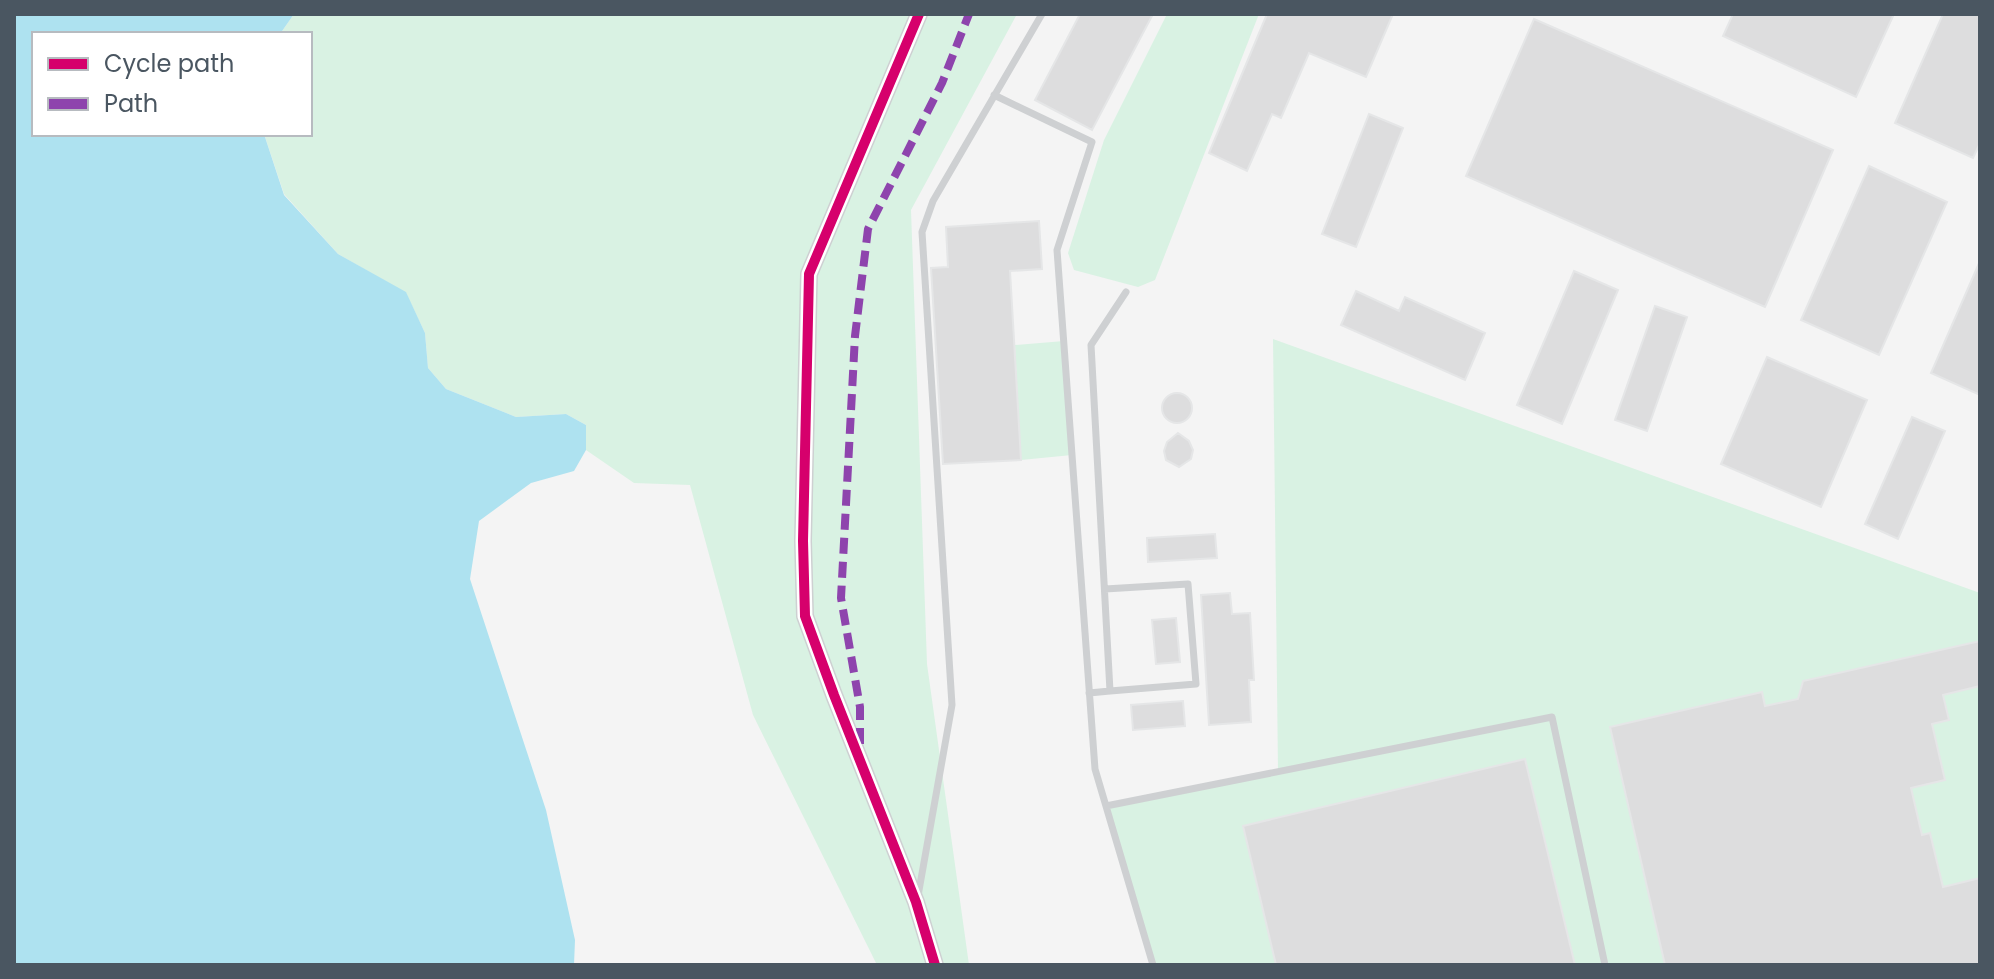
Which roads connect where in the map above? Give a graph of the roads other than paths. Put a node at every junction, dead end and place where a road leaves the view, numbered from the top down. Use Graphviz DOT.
graph roads {
  1 [pos="919,14"];
  2 [pos="1042,14"];
  3 [pos="994,95"];
  4 [pos="1126,292"];
  5 [pos="1105,589"];
  6 [pos="1110,691"];
  7 [pos="1089,693"];
  8 [pos="1106,806"];
  9 [pos="916,902"];
  10 [pos="935,965"];
  11 [pos="1153,965"];
  12 [pos="1605,965"];
  1 -- 9 [label="street"];
  2 -- 3 [label="lane"];
  3 -- 7 [label="lane"];
  3 -- 9 [label="lane"];
  4 -- 5 [label="lane"];
  5 -- 6 [label="lane"];
  5 -- 6 [label="lane"];
  6 -- 7 [label="lane"];
  7 -- 8 [label="lane"];
  8 -- 11 [label="lane"];
  8 -- 12 [label="lane"];
  9 -- 10 [label="street"];
}
